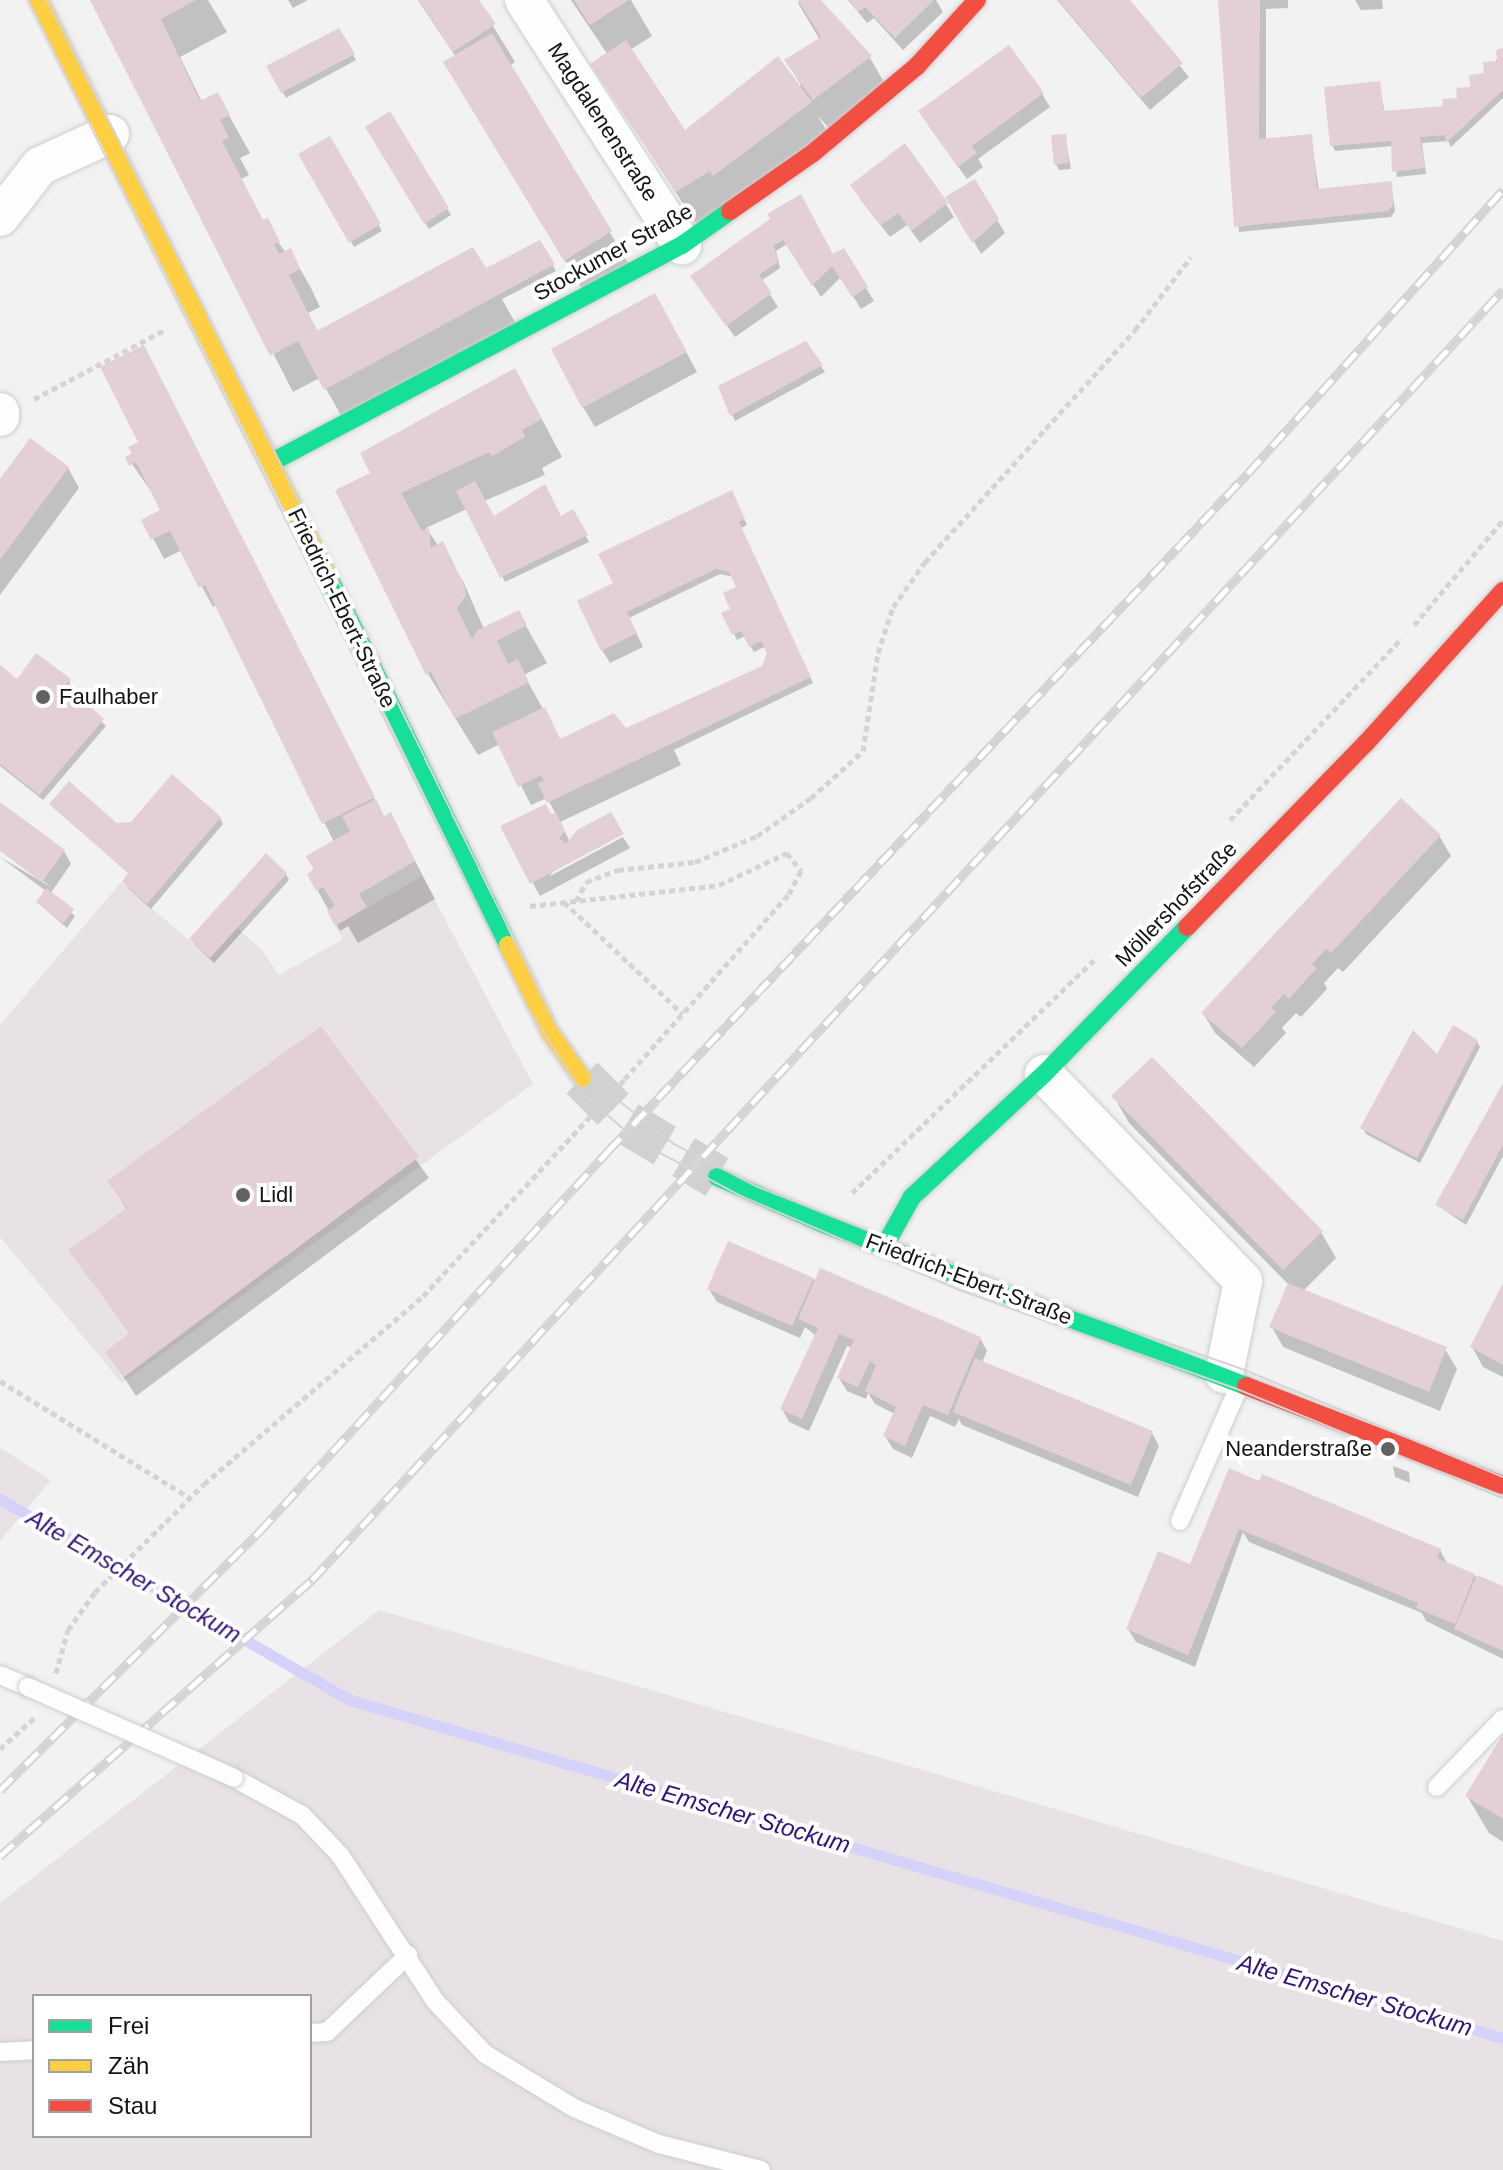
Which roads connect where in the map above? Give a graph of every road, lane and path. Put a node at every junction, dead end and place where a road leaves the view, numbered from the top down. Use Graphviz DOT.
graph roads {
  1 [pos="39,0"];
  2 [pos="524,0"];
  3 [pos="977,0"];
  4 [pos="110,134"];
  5 [pos="0,217"];
  6 [pos="682,245"];
  7 [pos="1191,257"];
  8 [pos="199,312"];
  9 [pos="0,415"];
  10 [pos="272,462"];
  11 [pos="1503,520"];
  12 [pos="1503,591"];
  13 [pos="1228,822"];
  14 [pos="576,901"];
  15 [pos="1099,956"];
  16 [pos="683,1014"];
  17 [pos="1044,1074"];
  18 [pos="582,1078"];
  19 [pos="717,1177"];
  20 [pos="824,1224"];
  21 [pos="884,1247"];
  22 [pos="1233,1377"];
  23 [pos="0,1381"];
  24 [pos="1503,1485"];
  25 [pos="190,1498"];
  26 [pos="1180,1521"];
  27 [pos="0,1675"];
  28 [pos="48,1696"];
  29 [pos="1503,1719"];
  30 [pos="0,1749"];
  31 [pos="1437,1787"];
  32 [pos="408,1955"];
  33 [pos="312,2033"];
  34 [pos="32,2050"];
  35 [pos="0,2052"];
  36 [pos="761,2170"];
  1 -- 4 [label="main road, Friedrich-Ebert-Straße"];
  2 -- 6 [label="street, Magdalenenstraße"];
  3 -- 6 [label="main road, Stockumer Straße"];
  4 -- 5 [label="street"];
  4 -- 8 [label="main road, Friedrich-Ebert-Straße"];
  6 -- 10 [label="main road, Stockumer Straße"];
  7 -- 14 [label="path"];
  8 -- 9 [label="path"];
  8 -- 10 [label="main road, Friedrich-Ebert-Straße"];
  10 -- 18 [label="main road, Friedrich-Ebert-Straße"];
  11 -- 13 [label="path"];
  12 -- 17 [label="main road, Möllershofstraße"];
  14 -- 16 [label="path"];
  14 -- 16 [label="path"];
  15 -- 20 [label="path"];
  16 -- 25 [label="path, bridge"];
  17 -- 21 [label="main road, Möllershofstraße"];
  17 -- 22 [label="street"];
  19 -- 20 [label="main road, Friedrich-Ebert-Straße"];
  20 -- 21 [label="main road, Friedrich-Ebert-Straße"];
  21 -- 22 [label="main road, Friedrich-Ebert-Straße"];
  22 -- 24 [label="main road, Friedrich-Ebert-Straße"];
  22 -- 26 [label="lane"];
  23 -- 25 [label="path"];
  25 -- 28 [label="path"];
  27 -- 28 [label="lane, bridge"];
  28 -- 30 [label="path"];
  28 -- 32 [label="lane, bridge"];
  29 -- 31 [label="lane"];
  32 -- 33 [label="lane"];
  32 -- 36 [label="lane"];
  34 -- 35 [label="lane"];
}
